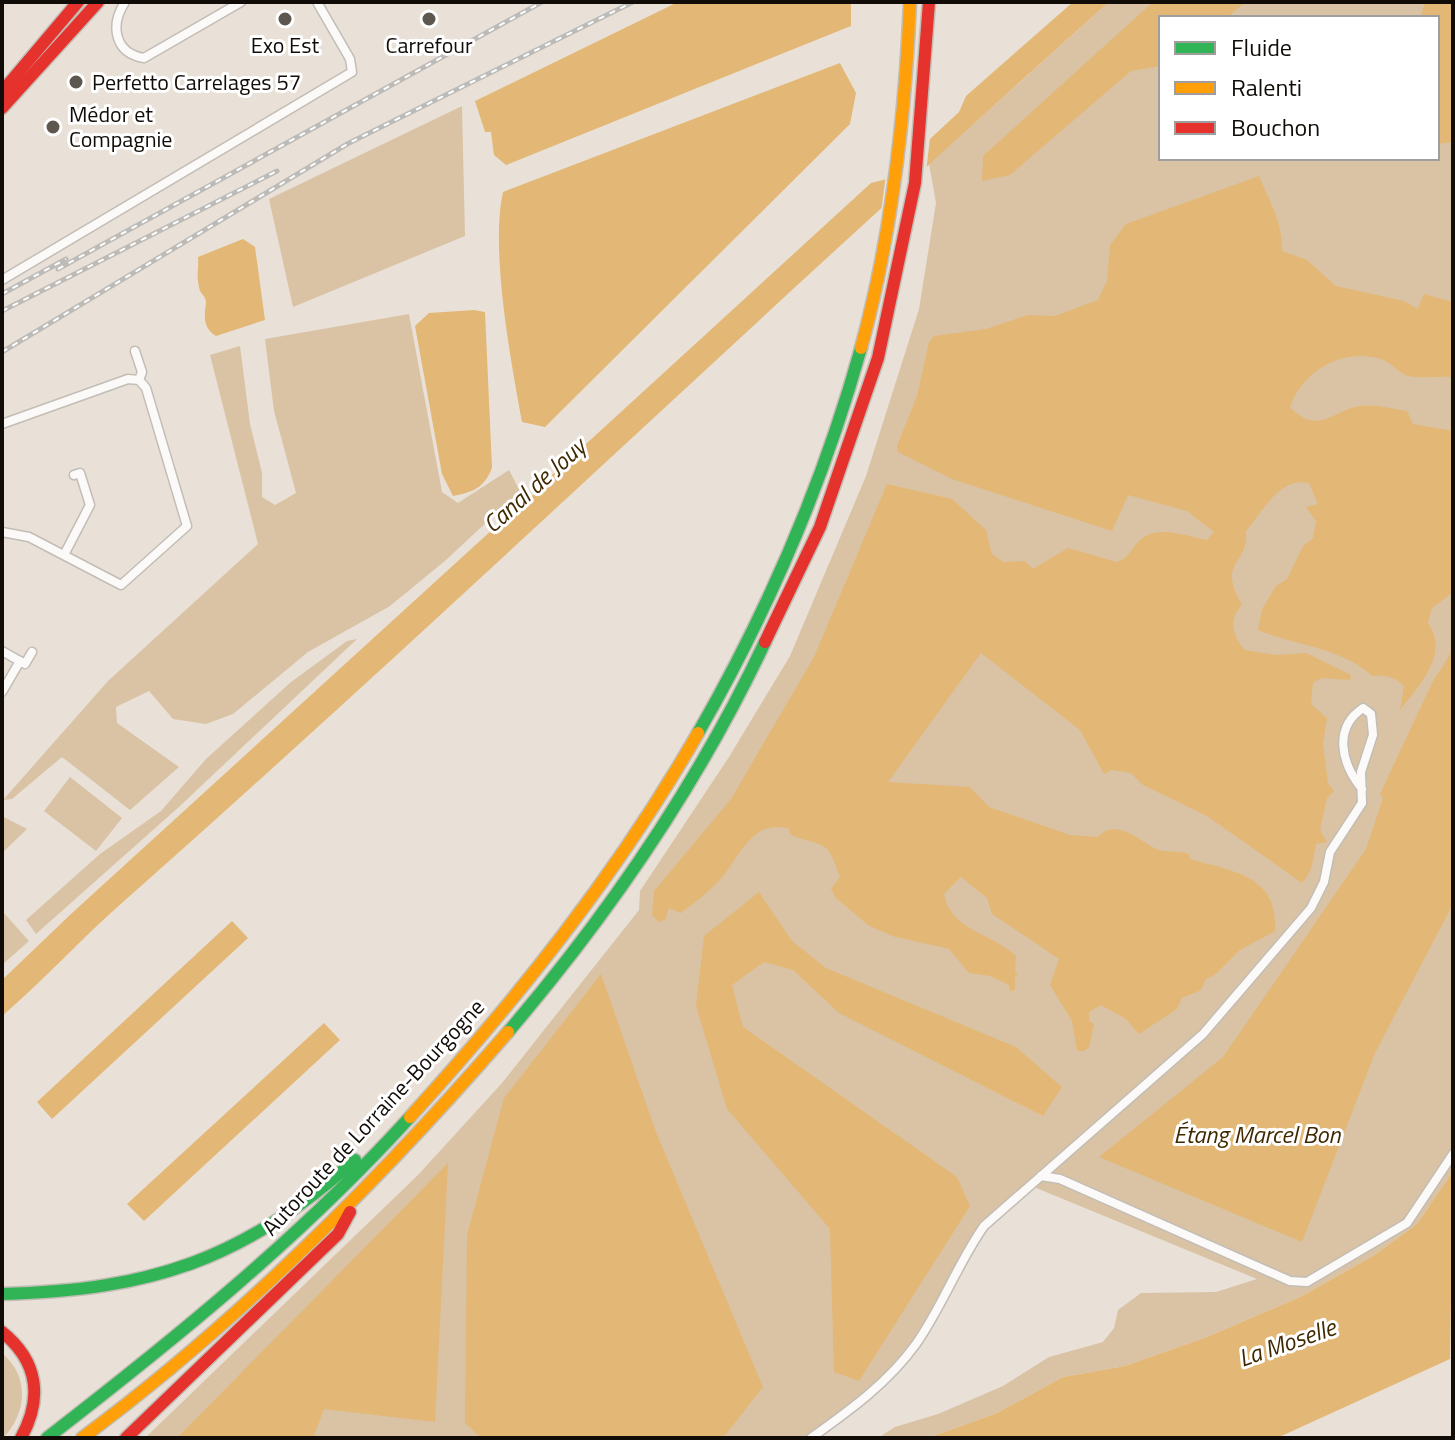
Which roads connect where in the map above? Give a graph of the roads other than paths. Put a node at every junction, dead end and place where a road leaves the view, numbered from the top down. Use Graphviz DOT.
graph roads {
  1 [pos="78,2"];
  2 [pos="125,2"];
  3 [pos="241,2"];
  4 [pos="317,2"];
  5 [pos="910,2"];
  6 [pos="929,2"];
  7 [pos="97,4"];
  8 [pos="2,92"];
  9 [pos="2,108"];
  10 [pos="2,280"];
  11 [pos="135,351"];
  12 [pos="139,380"];
  13 [pos="2,424"];
  14 [pos="74,475"];
  15 [pos="2,532"];
  16 [pos="65,553"];
  17 [pos="2,651"];
  18 [pos="32,652"];
  19 [pos="20,661"];
  20 [pos="2,692"];
  21 [pos="1362,789"];
  22 [pos="433,1090"];
  23 [pos="1453,1154"];
  24 [pos="1041,1176"];
  25 [pos="357,1199"];
  26 [pos="2,1294"];
  27 [pos="2,1332"];
  28 [pos="21,1438"];
  29 [pos="47,1438"];
  30 [pos="84,1438"];
  31 [pos="126,1438"];
  32 [pos="811,1438"];
  1 -- 8 [label="main road"];
  2 -- 3 [label="street"];
  4 -- 10 [label="street"];
  5 -- 22 [label="main road, Autoroute de Lorraine-Bourgogne"];
  6 -- 25 [label="main road, Autoroute de Lorraine-Bourgogne"];
  7 -- 9 [label="main road"];
  11 -- 12 [label="street"];
  12 -- 13 [label="street"];
  12 -- 16 [label="street"];
  14 -- 16 [label="street"];
  15 -- 16 [label="street"];
  17 -- 19 [label="street"];
  18 -- 19 [label="street"];
  19 -- 20 [label="street"];
  21 -- 21 [label="street"];
  21 -- 24 [label="street"];
  22 -- 26 [label="main road"];
  22 -- 29 [label="main road, Autoroute de Lorraine-Bourgogne"];
  23 -- 24 [label="street"];
  24 -- 32 [label="street"];
  25 -- 30 [label="main road, Autoroute de Lorraine-Bourgogne"];
  25 -- 31 [label="main road"];
  27 -- 28 [label="main road"];
}
